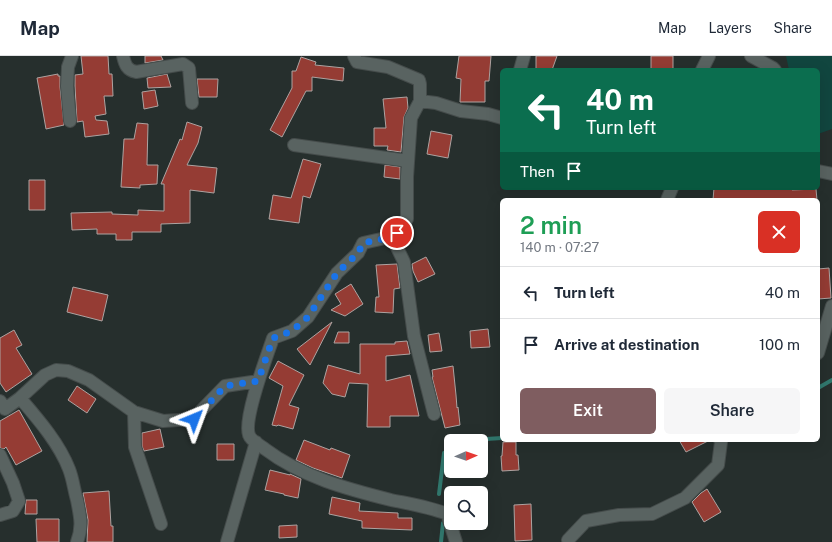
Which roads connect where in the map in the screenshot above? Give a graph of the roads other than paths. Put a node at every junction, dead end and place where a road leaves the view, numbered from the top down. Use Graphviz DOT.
graph roads {
  1 [pos="72,56"];
  2 [pos="123,56"];
  3 [pos="354,56"];
  4 [pos="524,56"];
  5 [pos="709,56"];
  6 [pos="751,56"];
  7 [pos="521,68"];
  8 [pos="703,68"];
  9 [pos="773,68"];
  10 [pos="420,101"];
  11 [pos="192,103"];
  12 [pos="500,117"];
  13 [pos="70,122"];
  14 [pos="294,145"];
  15 [pos="408,161"];
  16 [pos="820,171"];
  17 [pos="832,174"];
  18 [pos="391,235"];
  19 [pos="832,306"];
  20 [pos="820,346"];
  21 [pos="258,381"];
  22 [pos="20,398"];
  23 [pos="2,407"];
  24 [pos="134,412"];
  25 [pos="434,414"];
  26 [pos="256,442"];
  27 [pos="721,442"];
  28 [pos="0,455"];
  29 [pos="0,515"];
  30 [pos="161,524"];
  31 [pos="567,541"];
  32 [pos="77,542"];
  33 [pos="227,542"];
  34 [pos="456,542"];
  1 -- 13 [label="street"];
  2 -- 11 [label="street"];
  3 -- 10 [label="street"];
  4 -- 7 [label="street"];
  5 -- 8 [label="street"];
  6 -- 9 [label="street"];
  10 -- 12 [label="street"];
  10 -- 15 [label="street"];
  14 -- 15 [label="street"];
  15 -- 18 [label="street"];
  16 -- 17 [label="street"];
  18 -- 21 [label="street"];
  18 -- 25 [label="street"];
  19 -- 20 [label="street"];
  21 -- 24 [label="street"];
  21 -- 26 [label="street"];
  22 -- 23 [label="street"];
  22 -- 24 [label="street"];
  22 -- 32 [label="street"];
  24 -- 30 [label="street"];
  26 -- 33 [label="street"];
  26 -- 34 [label="street"];
  27 -- 31 [label="street"];
  28 -- 29 [label="street"];
}
